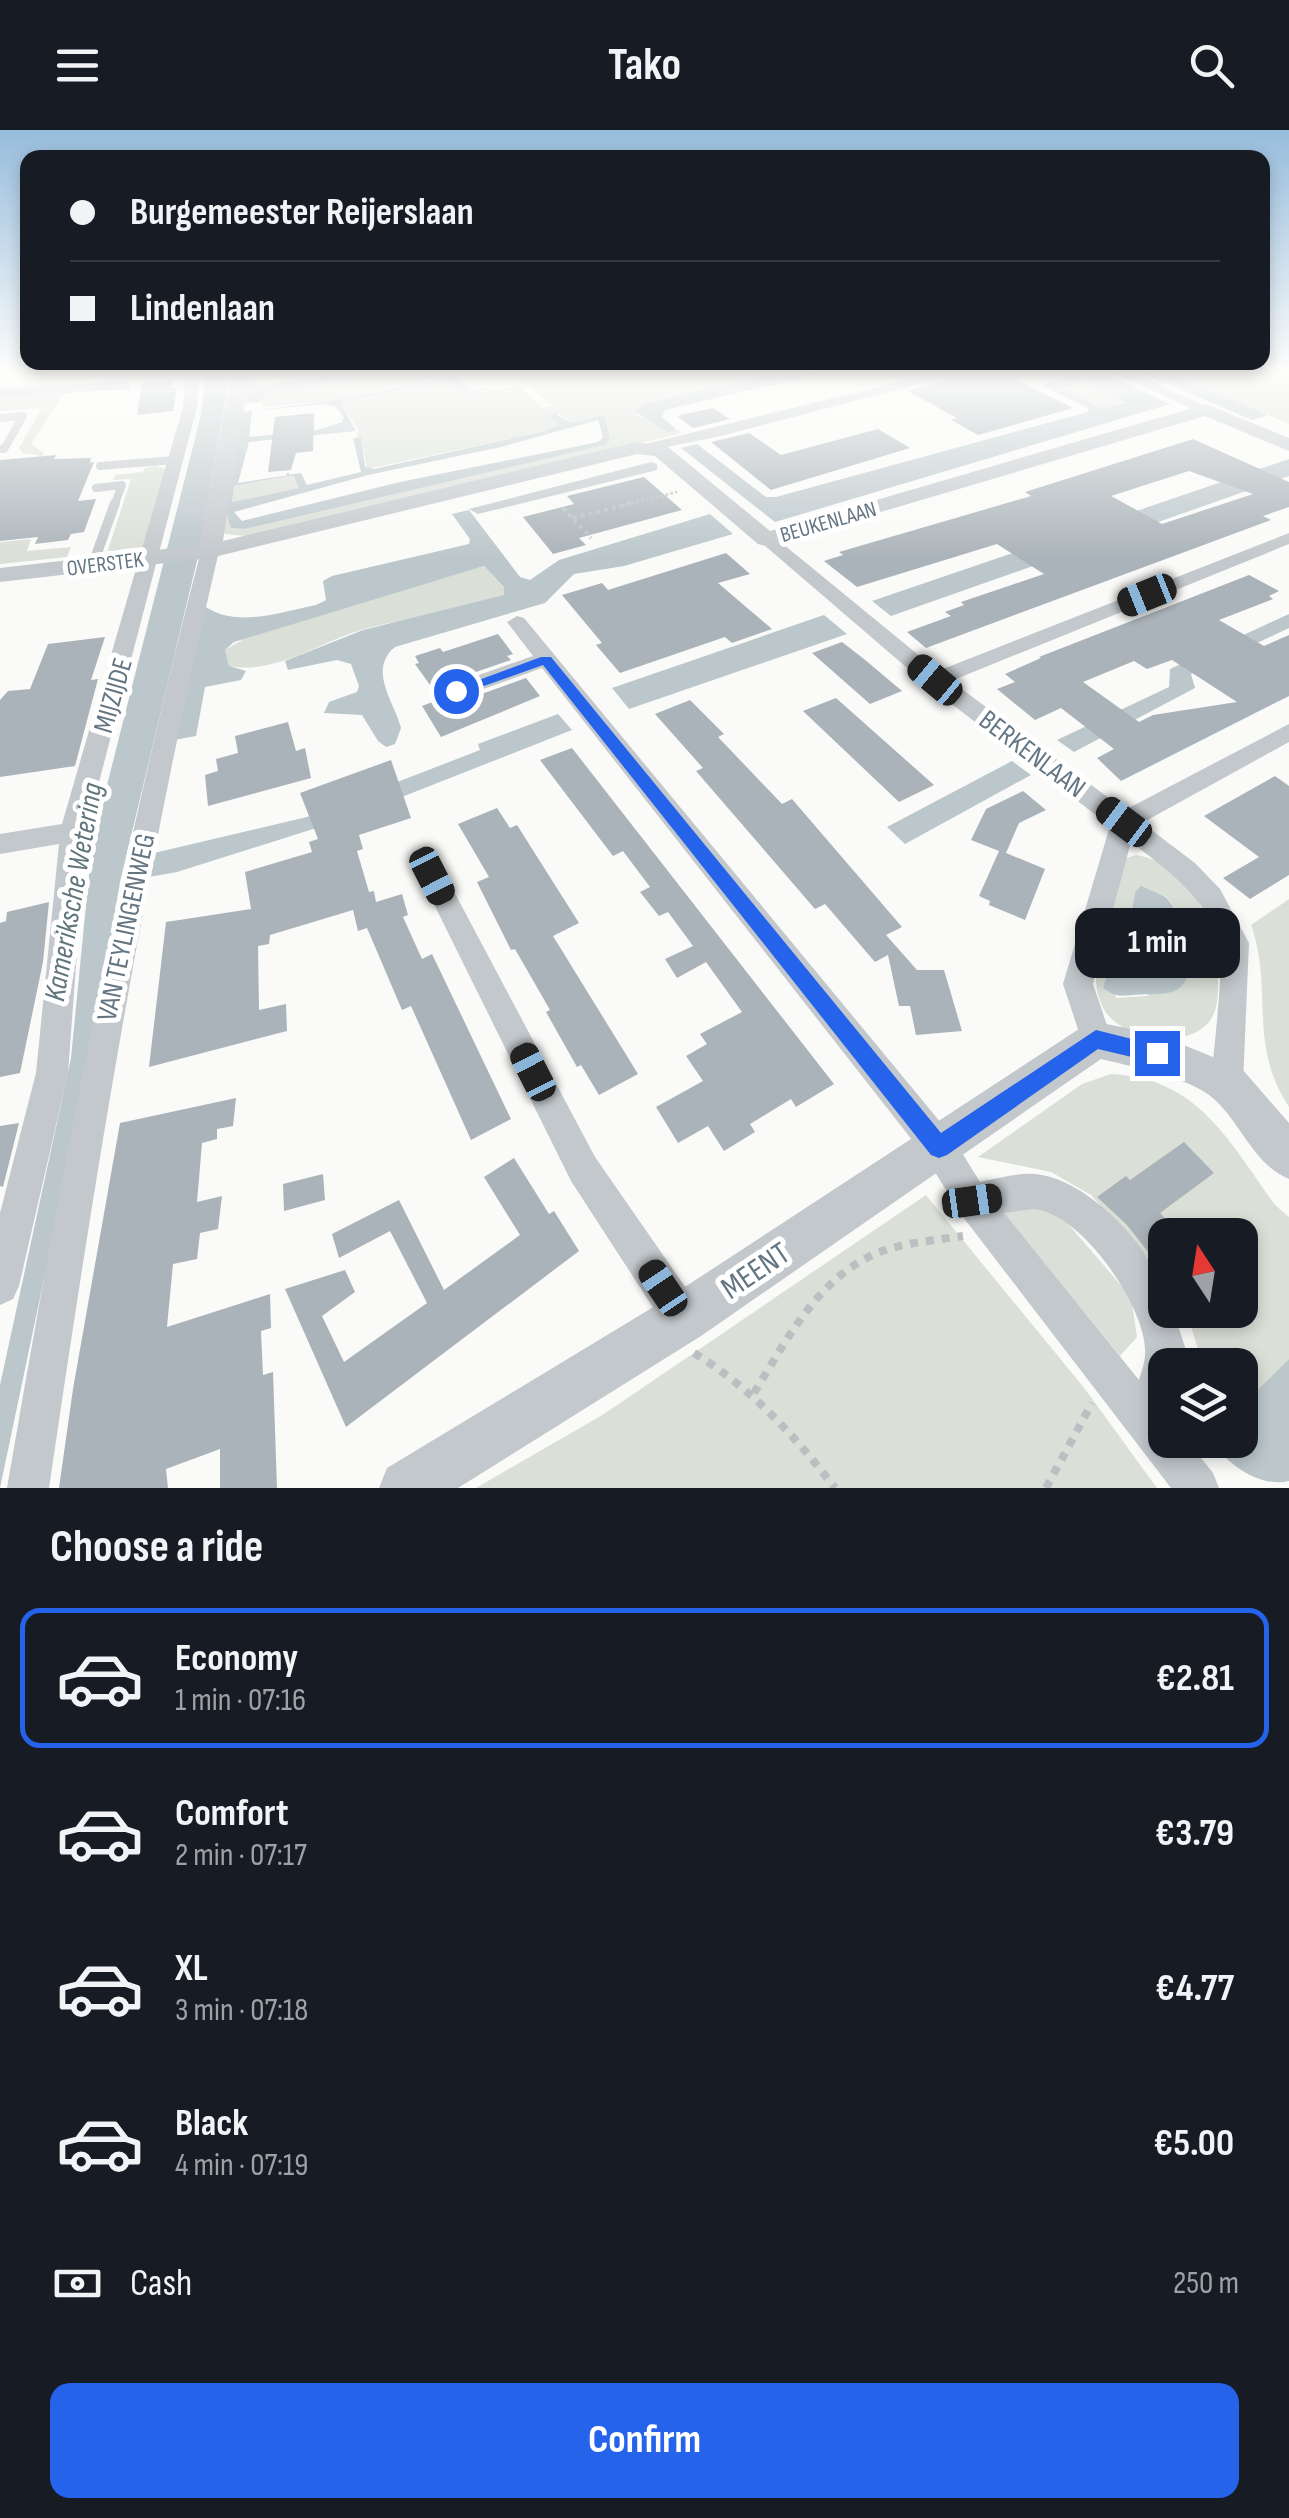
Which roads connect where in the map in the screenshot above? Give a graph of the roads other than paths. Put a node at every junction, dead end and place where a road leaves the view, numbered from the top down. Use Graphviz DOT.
graph roads {
  1 [pos="183,433"];
  2 [pos="229,433"];
  3 [pos="709,433"];
  4 [pos="1126,433"];
  5 [pos="1261,433"];
  6 [pos="1289,445"];
  7 [pos="637,448"];
  8 [pos="176,460"];
  9 [pos="100,466"];
  10 [pos="651,467"];
  11 [pos="531,472"];
  12 [pos="96,488"];
  13 [pos="549,492"];
  14 [pos="478,510"];
  15 [pos="1289,538"];
  16 [pos="766,539"];
  17 [pos="206,551"];
  18 [pos="154,557"];
  19 [pos="93,564"];
  20 [pos="0,575"];
  21 [pos="516,622"];
  22 [pos="546,660"];
  23 [pos="935,680"];
  24 [pos="456,691"];
  25 [pos="1289,732"];
  26 [pos="1124,822"];
  27 [pos="73,832"];
  28 [pos="0,844"];
  29 [pos="432,876"];
  30 [pos="1096,1040"];
  31 [pos="1227,1083"];
  32 [pos="939,1148"];
  33 [pos="1289,1157"];
  34 [pos="984,1215"];
  35 [pos="0,1286"];
  36 [pos="671,1326"];
  37 [pos="1144,1420"];
  38 [pos="28,1488"];
  39 [pos="407,1488"];
  40 [pos="1198,1488"];
  1 -- 8 [label="street, MIJZIJDE"];
  2 -- 17 [label="street, VAN TEYLINGENWEG"];
  3 -- 7 [label="street"];
  4 -- 16 [label="street, BEUKENLAAN"];
  5 -- 6 [label="street"];
  7 -- 11 [label="street"];
  7 -- 16 [label="street, BEUKENLAAN"];
  8 -- 9 [label="lane"];
  8 -- 18 [label="street, MIJZIJDE"];
  10 -- 13 [label="street"];
  11 -- 13 [label="street"];
  11 -- 17 [label="street"];
  12 -- 19 [label="lane"];
  13 -- 14 [label="street"];
  15 -- 23 [label="street"];
  16 -- 23 [label="street, BERKENLAAN"];
  17 -- 18 [label="street, OVERSTEK"];
  17 -- 38 [label="street, VAN TEYLINGENWEG"];
  18 -- 19 [label="street, OVERSTEK"];
  18 -- 27 [label="street, MIJZIJDE"];
  19 -- 20 [label="street, OVERSTEK"];
  21 -- 22 [label="street"];
  22 -- 24 [label="street"];
  22 -- 32 [label="street"];
  23 -- 26 [label="street, BERKENLAAN"];
  25 -- 26 [label="street"];
  26 -- 30 [label="street"];
  26 -- 31 [label="street, BERKENLAAN"];
  27 -- 28 [label="street"];
  27 -- 35 [label="street, MIJZIJDE"];
  29 -- 36 [label="street"];
  30 -- 31 [label="street"];
  30 -- 32 [label="street, MEENT"];
  31 -- 33 [label="street"];
  32 -- 34 [label="street"];
  32 -- 36 [label="street, MEENT"];
  34 -- 37 [label="street"];
  34 -- 37 [label="street"];
  36 -- 39 [label="street, MEENT"];
  37 -- 40 [label="street"];
}
